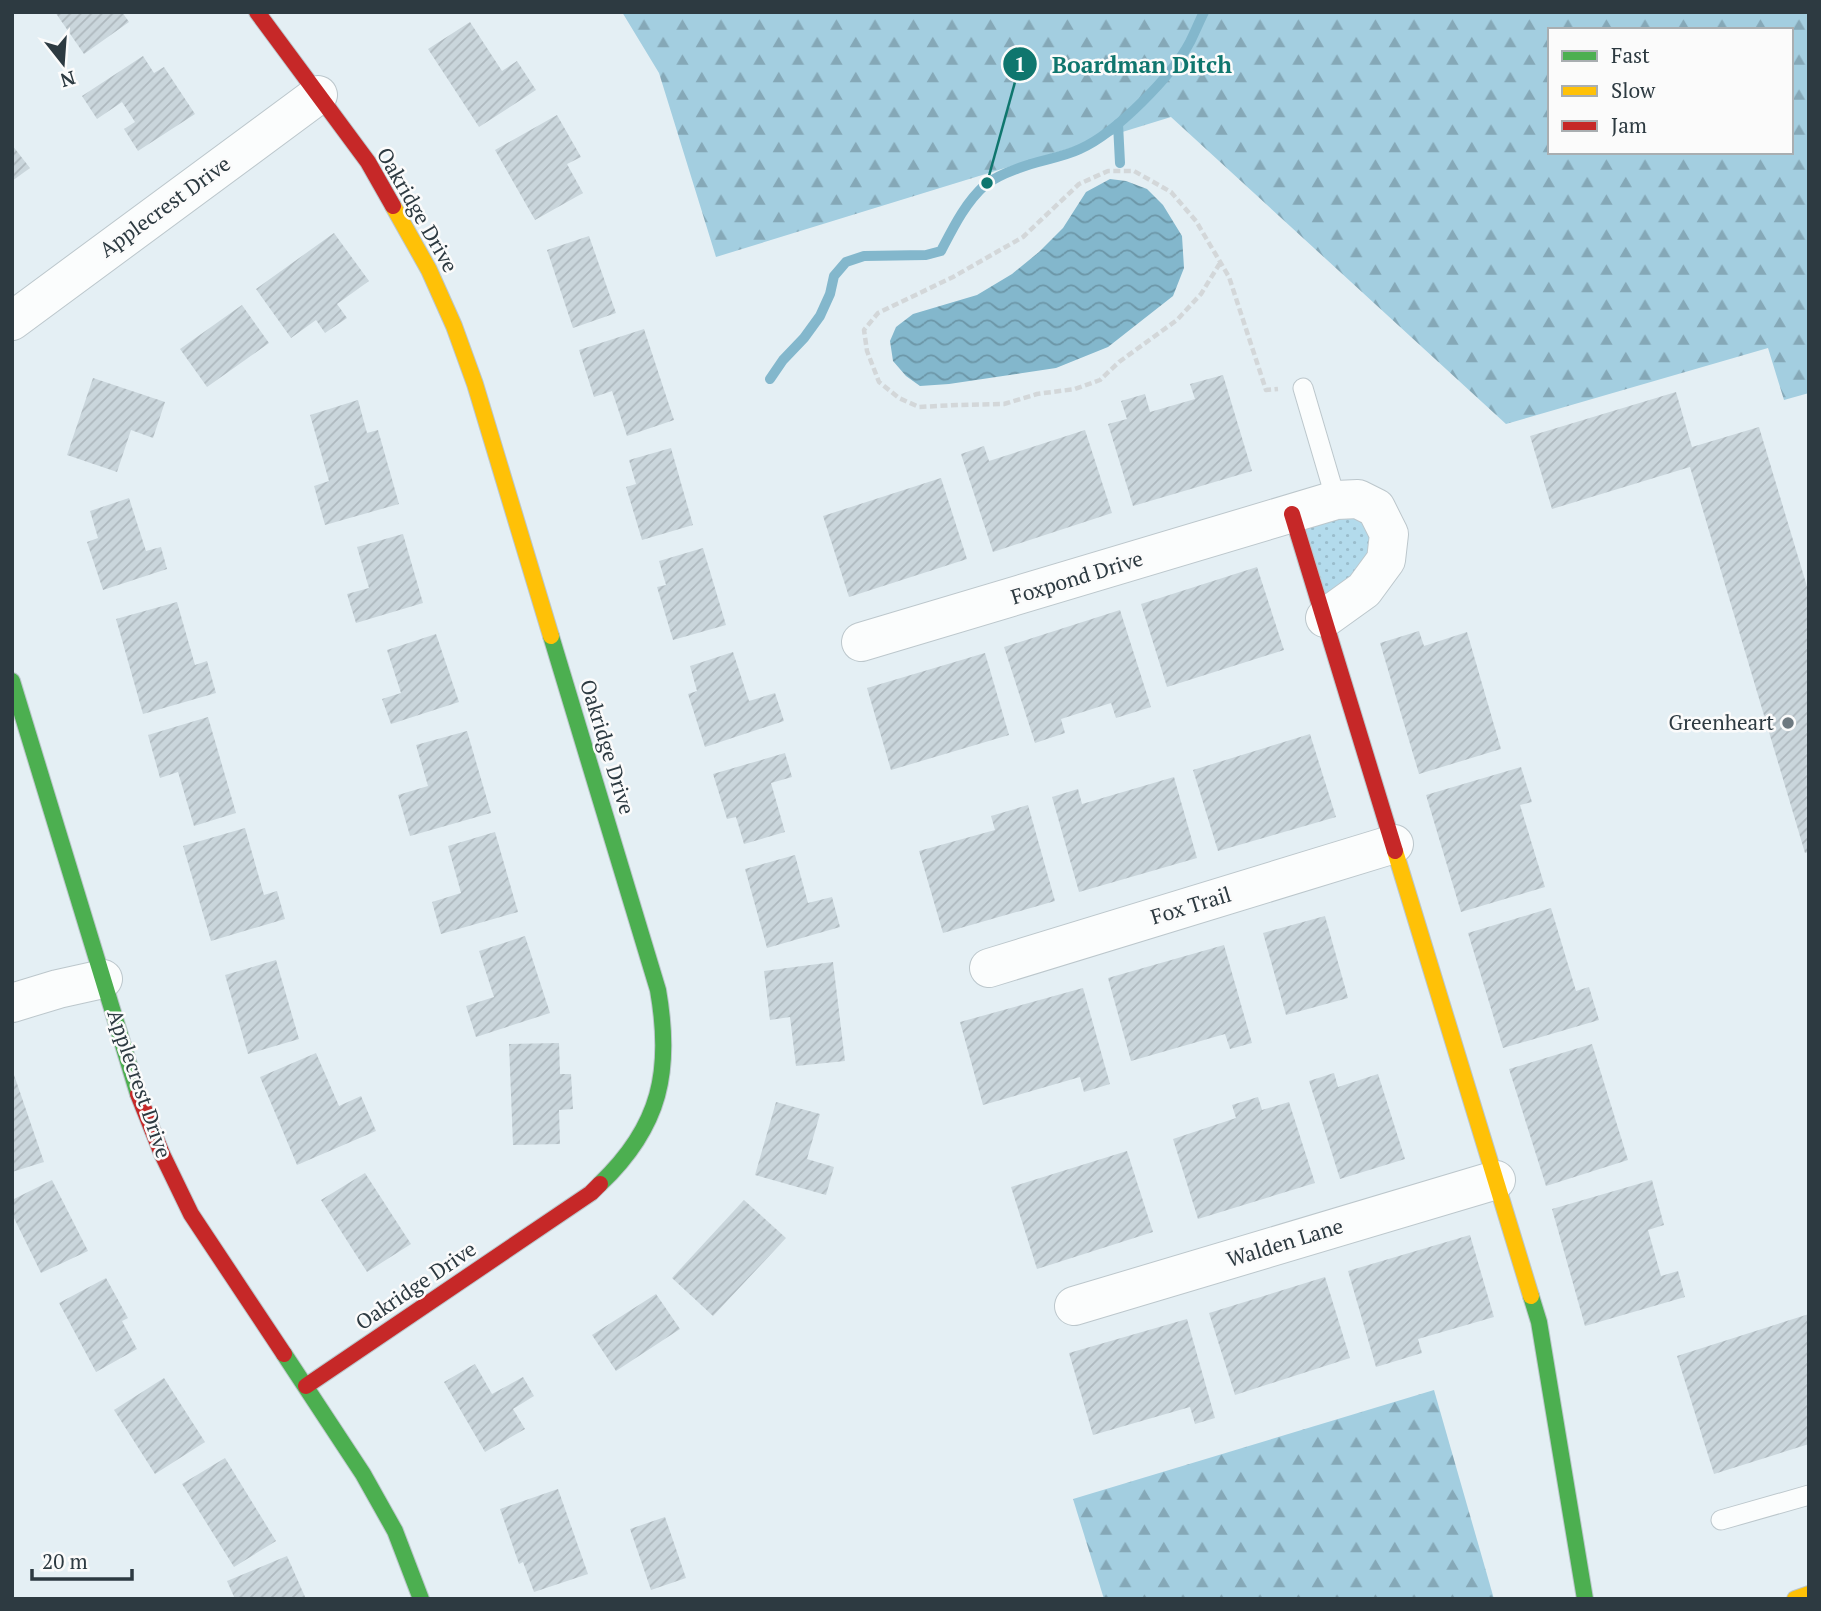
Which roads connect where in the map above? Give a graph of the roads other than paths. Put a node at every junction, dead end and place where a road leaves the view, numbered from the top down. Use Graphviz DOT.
graph roads {
  1 [pos="257,12"];
  2 [pos="318,94"];
  3 [pos="12,321"];
  4 [pos="1303,388"];
  5 [pos="1336,500"];
  6 [pos="1292,514"];
  7 [pos="1325,618"];
  8 [pos="861,642"];
  9 [pos="12,681"];
  10 [pos="1394,844"];
  11 [pos="989,968"];
  12 [pos="103,979"];
  13 [pos="12,1003"];
  14 [pos="1496,1180"];
  15 [pos="1074,1306"];
  16 [pos="306,1386"];
  17 [pos="1809,1494"];
  18 [pos="1721,1520"];
  19 [pos="1809,1594"];
  20 [pos="421,1599"];
  21 [pos="1585,1599"];
  22 [pos="1795,1599"];
  1 -- 2 [label="street, Oakridge Drive"];
  2 -- 3 [label="street, Applecrest Drive"];
  2 -- 16 [label="street, Oakridge Drive"];
  4 -- 5 [label="lane"];
  5 -- 6 [label="street, Foxpond Drive"];
  5 -- 7 [label="street"];
  6 -- 7 [label="street"];
  6 -- 8 [label="street, Foxpond Drive"];
  7 -- 10 [label="street"];
  9 -- 12 [label="street, Applecrest Drive"];
  10 -- 11 [label="street, Fox Trail"];
  10 -- 14 [label="street"];
  12 -- 13 [label="street"];
  12 -- 16 [label="street, Applecrest Drive"];
  14 -- 15 [label="street, Walden Lane"];
  14 -- 21 [label="street"];
  16 -- 20 [label="street, Applecrest Drive"];
  17 -- 18 [label="lane"];
  19 -- 22 [label="street"];
}
